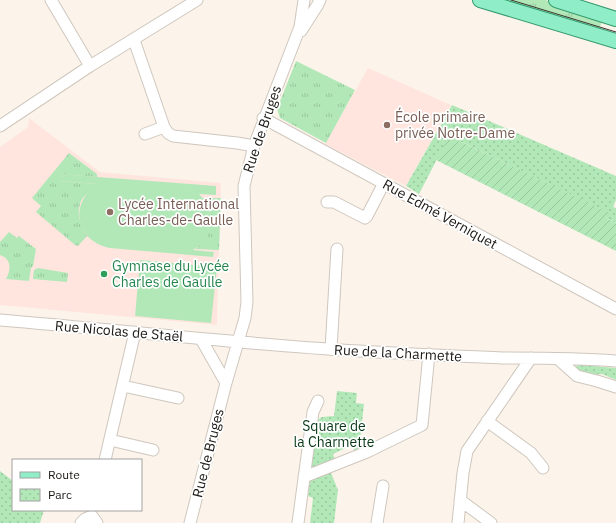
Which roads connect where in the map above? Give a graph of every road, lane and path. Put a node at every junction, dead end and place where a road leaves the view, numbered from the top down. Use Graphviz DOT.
graph roads {
  1 [pos="51,0"];
  2 [pos="198,0"];
  3 [pos="304,0"];
  4 [pos="320,0"];
  5 [pos="480,0"];
  6 [pos="556,0"];
  7 [pos="616,19"];
  8 [pos="134,40"];
  9 [pos="616,41"];
  10 [pos="294,42"];
  11 [pos="90,66"];
  12 [pos="264,118"];
  13 [pos="0,126"];
  14 [pos="164,127"];
  15 [pos="145,134"];
  16 [pos="254,146"];
  17 [pos="384,183"];
  18 [pos="327,202"];
  19 [pos="337,249"];
  20 [pos="616,309"];
  21 [pos="0,320"];
  22 [pos="135,332"];
  23 [pos="201,339"];
  24 [pos="238,343"];
  25 [pos="331,349"];
  26 [pos="429,354"];
  27 [pos="531,358"];
  28 [pos="558,359"];
  29 [pos="616,361"];
  30 [pos="226,383"];
  31 [pos="123,386"];
  32 [pos="616,387"];
  33 [pos="178,398"];
  34 [pos="318,401"];
  35 [pos="488,421"];
  36 [pos="110,440"];
  37 [pos="153,450"];
  38 [pos="105,459"];
  39 [pos="543,468"];
  40 [pos="304,477"];
  41 [pos="383,486"];
  42 [pos="460,500"];
  43 [pos="94,516"];
  44 [pos="81,523"];
  45 [pos="190,523"];
  46 [pos="298,523"];
  47 [pos="377,523"];
  48 [pos="458,523"];
  49 [pos="491,523"];
  1 -- 11 [label="street"];
  2 -- 8 [label="street"];
  3 -- 10 [label="street, Rue de Bruges"];
  4 -- 10 [label="street, Rue de Bruges"];
  5 -- 9 [label="main road"];
  6 -- 7 [label="main road"];
  8 -- 11 [label="street"];
  8 -- 14 [label="street"];
  10 -- 12 [label="street, Rue de Bruges"];
  11 -- 13 [label="street"];
  12 -- 16 [label="street, Rue de Bruges"];
  12 -- 17 [label="street, Rue Edmé Verniquet"];
  14 -- 15 [label="street"];
  14 -- 16 [label="street"];
  16 -- 24 [label="street, Rue de Bruges"];
  17 -- 18 [label="street"];
  17 -- 20 [label="street, Rue Edmé Verniquet"];
  19 -- 25 [label="street"];
  21 -- 22 [label="street, Rue Nicolas de Staël"];
  22 -- 23 [label="street, Rue Nicolas de Staël"];
  22 -- 31 [label="street"];
  23 -- 24 [label="street, Rue Nicolas de Staël"];
  23 -- 30 [label="street"];
  24 -- 25 [label="street, Rue de la Charmette"];
  24 -- 30 [label="street, Rue de Bruges"];
  25 -- 26 [label="street, Rue de la Charmette"];
  26 -- 27 [label="street, Rue de la Charmette"];
  26 -- 40 [label="street"];
  27 -- 28 [label="street, Rue de la Charmette"];
  27 -- 35 [label="street"];
  28 -- 29 [label="street, Rue de la Charmette"];
  28 -- 32 [label="street"];
  30 -- 45 [label="street, Rue de Bruges"];
  31 -- 33 [label="street"];
  31 -- 36 [label="street"];
  34 -- 40 [label="street"];
  35 -- 39 [label="street"];
  35 -- 42 [label="street"];
  36 -- 37 [label="street"];
  36 -- 38 [label="street"];
  40 -- 46 [label="street"];
  41 -- 47 [label="street"];
  42 -- 48 [label="street"];
  42 -- 49 [label="street"];
  43 -- 44 [label="street"];
}
